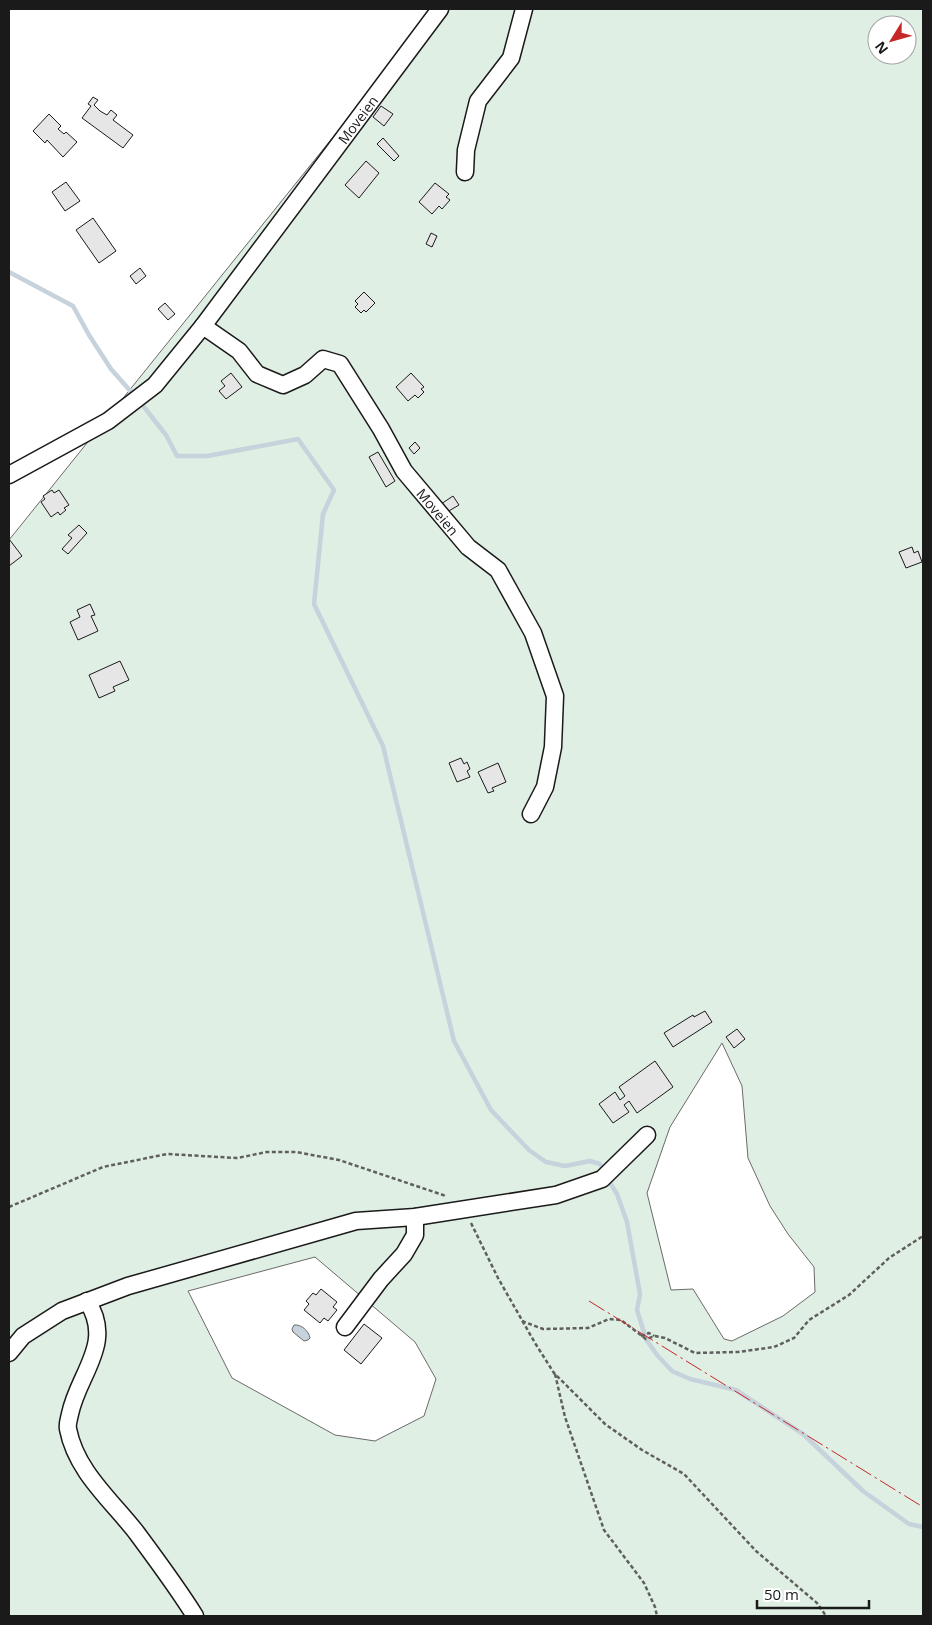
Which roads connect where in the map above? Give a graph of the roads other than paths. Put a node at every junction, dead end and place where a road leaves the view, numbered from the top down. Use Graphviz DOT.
graph roads {
  1 [pos="440,9"];
  2 [pos="524,9"];
  3 [pos="465,172"];
  4 [pos="203,326"];
  5 [pos="9,475"];
  6 [pos="531,814"];
  7 [pos="647,1135"];
  8 [pos="415,1217"];
  9 [pos="87,1301"];
  10 [pos="345,1327"];
  11 [pos="9,1354"];
  12 [pos="195,1616"];
  1 -- 4 [label="street, Moveien"];
  2 -- 3 [label="street"];
  4 -- 5 [label="street, Moveien"];
  4 -- 6 [label="street, Moveien"];
  7 -- 8 [label="street"];
  8 -- 9 [label="street"];
  8 -- 10 [label="street"];
  9 -- 11 [label="street"];
  9 -- 12 [label="street"];
}
